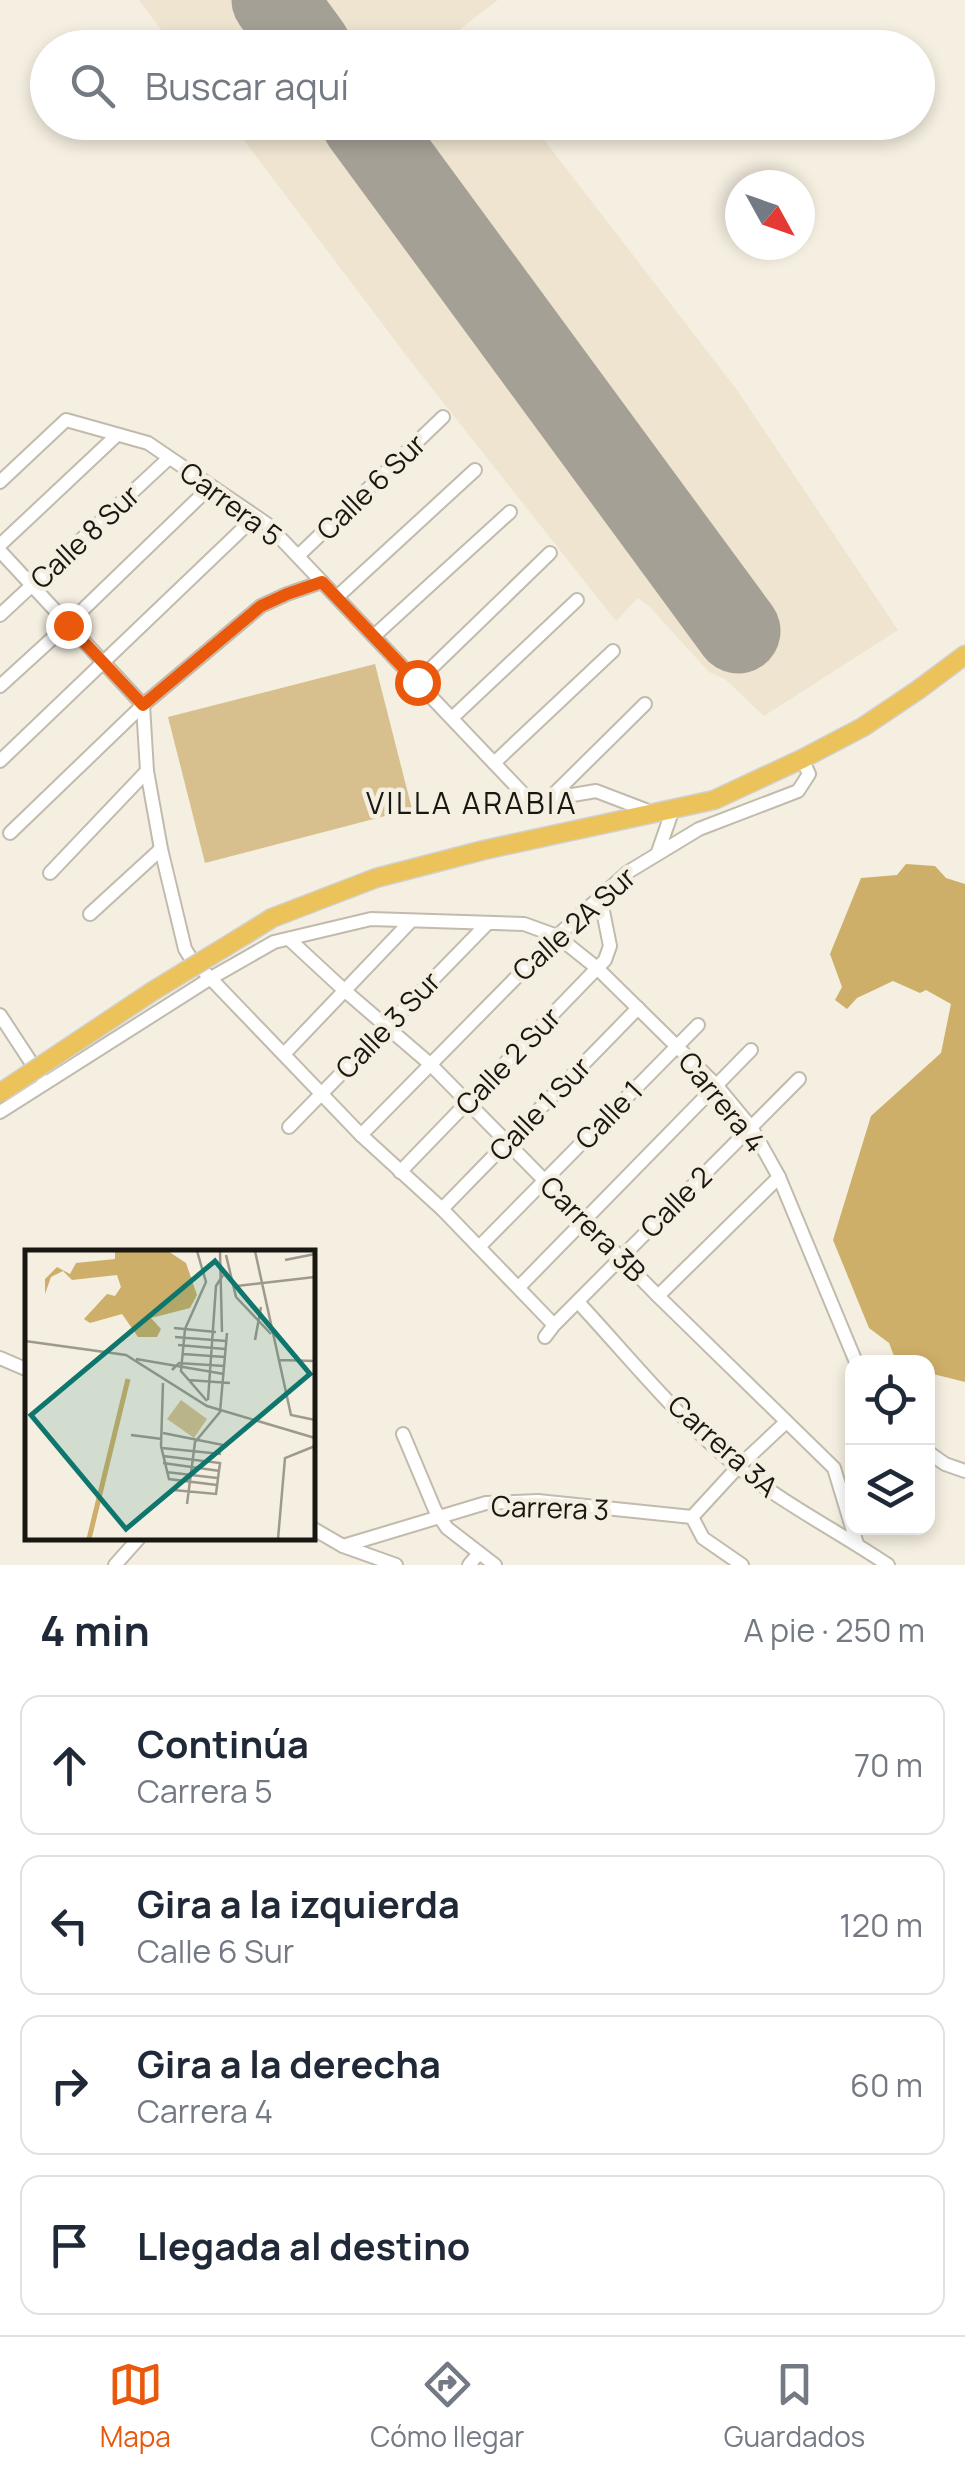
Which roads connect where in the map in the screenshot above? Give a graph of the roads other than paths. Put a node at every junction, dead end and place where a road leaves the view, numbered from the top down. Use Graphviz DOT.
graph roads {
  1 [pos="443,417"];
  2 [pos="117,435"];
  3 [pos="169,458"];
  4 [pos="475,470"];
  5 [pos="0,482"];
  6 [pos="210,487"];
  7 [pos="510,512"];
  8 [pos="255,516"];
  9 [pos="0,548"];
  10 [pos="550,553"];
  11 [pos="298,556"];
  12 [pos="322,582"];
  13 [pos="32,586"];
  14 [pos="337,598"];
  15 [pos="577,600"];
  16 [pos="0,615"];
  17 [pos="68,625"];
  18 [pos="374,636"];
  19 [pos="612,651"];
  20 [pos="965,655"];
  21 [pos="103,662"];
  22 [pos="417,682"];
  23 [pos="0,686"];
  24 [pos="646,704"];
  25 [pos="143,705"];
  26 [pos="452,718"];
  27 [pos="802,759"];
  28 [pos="0,761"];
  29 [pos="494,763"];
  30 [pos="147,771"];
  31 [pos="550,799"];
  32 [pos="674,809"];
  33 [pos="651,812"];
  34 [pos="10,833"];
  35 [pos="161,848"];
  36 [pos="658,852"];
  37 [pos="50,872"];
  38 [pos="600,896"];
  39 [pos="90,914"];
  40 [pos="411,921"];
  41 [pos="487,924"];
  42 [pos="556,936"];
  43 [pos="290,940"];
  44 [pos="597,968"];
  45 [pos="212,978"];
  46 [pos="344,990"];
  47 [pos="638,1008"];
  48 [pos="0,1015"];
  49 [pos="698,1025"];
  50 [pos="387,1027"];
  51 [pos="676,1046"];
  52 [pos="752,1050"];
  53 [pos="284,1054"];
  54 [pos="430,1064"];
  55 [pos="798,1079"];
  56 [pos="44,1082"];
  57 [pos="716,1086"];
  58 [pos="0,1093"];
  59 [pos="322,1094"];
  60 [pos="468,1102"];
  61 [pos="0,1112"];
  62 [pos="290,1127"];
  63 [pos="750,1127"];
  64 [pos="361,1135"];
  65 [pos="507,1142"];
  66 [pos="400,1172"];
  67 [pos="779,1177"];
  68 [pos="544,1180"];
  69 [pos="442,1210"];
  70 [pos="584,1221"];
  71 [pos="479,1247"];
  72 [pos="621,1258"];
  73 [pos="519,1287"];
  74 [pos="658,1296"];
  75 [pos="578,1302"];
  76 [pos="554,1325"];
  77 [pos="545,1337"];
  78 [pos="853,1355"];
  79 [pos="0,1358"];
  80 [pos="25,1369"];
  81 [pos="785,1423"];
  82 [pos="403,1434"];
  83 [pos="935,1457"];
  84 [pos="738,1467"];
  85 [pos="965,1472"];
  86 [pos="440,1516"];
  87 [pos="692,1517"];
  88 [pos="315,1530"];
  89 [pos="137,1540"];
  90 [pos="857,1544"];
  91 [pos="343,1546"];
  92 [pos="479,1553"];
  93 [pos="116,1565"];
  94 [pos="396,1565"];
  95 [pos="469,1565"];
  96 [pos="495,1565"];
  97 [pos="742,1565"];
  98 [pos="888,1565"];
  1 -- 11 [label="street, Calle 6 Sur"];
  2 -- 3 [label="street, Carrera 5"];
  2 -- 5 [label="street, Carrera 5"];
  2 -- 9 [label="street"];
  3 -- 6 [label="street, Carrera 5"];
  3 -- 13 [label="street, Calle 8 Sur"];
  4 -- 14 [label="street"];
  6 -- 8 [label="street, Carrera 5"];
  6 -- 17 [label="street"];
  7 -- 18 [label="street"];
  8 -- 11 [label="street, Carrera 5"];
  8 -- 21 [label="street"];
  9 -- 13 [label="street"];
  10 -- 22 [label="street"];
  11 -- 12 [label="street, Carrera 5"];
  12 -- 14 [label="street, Carrera 5"];
  12 -- 25 [label="street, Calle 6 Sur"];
  13 -- 16 [label="street, Calle 8 Sur"];
  13 -- 17 [label="street"];
  14 -- 18 [label="street, Carrera 5"];
  15 -- 26 [label="street"];
  17 -- 21 [label="street"];
  17 -- 23 [label="street"];
  18 -- 22 [label="street, Carrera 5"];
  19 -- 29 [label="street"];
  20 -- 27 [label="highway"];
  21 -- 25 [label="street"];
  21 -- 28 [label="street"];
  22 -- 26 [label="street, Carrera 5"];
  24 -- 31 [label="street"];
  25 -- 30 [label="street"];
  25 -- 34 [label="street, Calle 6 Sur"];
  26 -- 29 [label="street, Carrera 5"];
  27 -- 32 [label="highway"];
  27 -- 36 [label="street, Calle 2A Sur"];
  29 -- 31 [label="street, Carrera 5"];
  30 -- 35 [label="street"];
  30 -- 37 [label="street"];
  31 -- 33 [label="street"];
  32 -- 33 [label="highway"];
  32 -- 36 [label="street"];
  33 -- 58 [label="highway, bridge"];
  35 -- 39 [label="street"];
  35 -- 45 [label="street"];
  36 -- 38 [label="street, Calle 2A Sur"];
  38 -- 42 [label="street, Calle 2A Sur"];
  38 -- 44 [label="street, Calle 2 Sur"];
  40 -- 41 [label="street"];
  40 -- 43 [label="street"];
  40 -- 46 [label="street"];
  41 -- 42 [label="street"];
  41 -- 50 [label="street, Calle 3 Sur"];
  42 -- 44 [label="street, Carrera 4"];
  42 -- 54 [label="street, Calle 2A Sur"];
  43 -- 45 [label="street"];
  43 -- 46 [label="street, Carrera 3B"];
  44 -- 47 [label="street, Carrera 4"];
  44 -- 60 [label="street, Calle 2 Sur"];
  45 -- 53 [label="street"];
  45 -- 56 [label="street"];
  46 -- 50 [label="street, Carrera 3B"];
  46 -- 53 [label="street"];
  47 -- 51 [label="street, Carrera 4"];
  47 -- 65 [label="street, Calle 1 Sur"];
  48 -- 56 [label="street"];
  49 -- 51 [label="street, Calle 1"];
  50 -- 54 [label="street, Carrera 3B"];
  50 -- 59 [label="street, Calle 3 Sur"];
  51 -- 57 [label="street, Carrera 4"];
  51 -- 68 [label="street, Calle 1"];
  52 -- 57 [label="street"];
  53 -- 59 [label="street"];
  54 -- 60 [label="street, Carrera 3B"];
  54 -- 64 [label="street, Calle 2A Sur"];
  55 -- 63 [label="street, Calle 2"];
  56 -- 61 [label="street"];
  57 -- 63 [label="street, Carrera 4"];
  57 -- 70 [label="street"];
  59 -- 62 [label="street, Calle 3 Sur"];
  59 -- 64 [label="street"];
  60 -- 65 [label="street, Carrera 3B"];
  60 -- 66 [label="street, Calle 2 Sur"];
  63 -- 67 [label="street, Carrera 4"];
  63 -- 72 [label="street, Calle 2"];
  64 -- 66 [label="street"];
  65 -- 68 [label="street, Carrera 3B"];
  65 -- 69 [label="street, Calle 1 Sur"];
  66 -- 69 [label="street"];
  67 -- 74 [label="street"];
  67 -- 78 [label="street, Carrera 4"];
  68 -- 70 [label="street, Carrera 3B"];
  68 -- 71 [label="street, Calle 1"];
  69 -- 71 [label="street"];
  70 -- 72 [label="street, Carrera 3B"];
  70 -- 73 [label="street"];
  71 -- 73 [label="street"];
  72 -- 74 [label="street, Carrera 3B"];
  72 -- 75 [label="street, Calle 2"];
  73 -- 76 [label="street"];
  74 -- 81 [label="street, Carrera 3B"];
  75 -- 76 [label="street, Calle 2"];
  75 -- 84 [label="street, Carrera 3A"];
  76 -- 77 [label="street, Calle 2"];
  79 -- 80 [label="street"];
  81 -- 84 [label="street"];
  81 -- 90 [label="street, Carrera 3B"];
  82 -- 86 [label="street"];
  83 -- 85 [label="street"];
  84 -- 87 [label="street"];
  84 -- 90 [label="street, Carrera 3A"];
  86 -- 87 [label="street, Carrera 3"];
  86 -- 91 [label="street, Carrera 3"];
  86 -- 92 [label="street"];
  87 -- 97 [label="street"];
  88 -- 91 [label="street"];
  89 -- 93 [label="street"];
  90 -- 98 [label="street, Carrera 3A"];
  91 -- 94 [label="street"];
  92 -- 95 [label="street"];
  92 -- 96 [label="street"];
}
